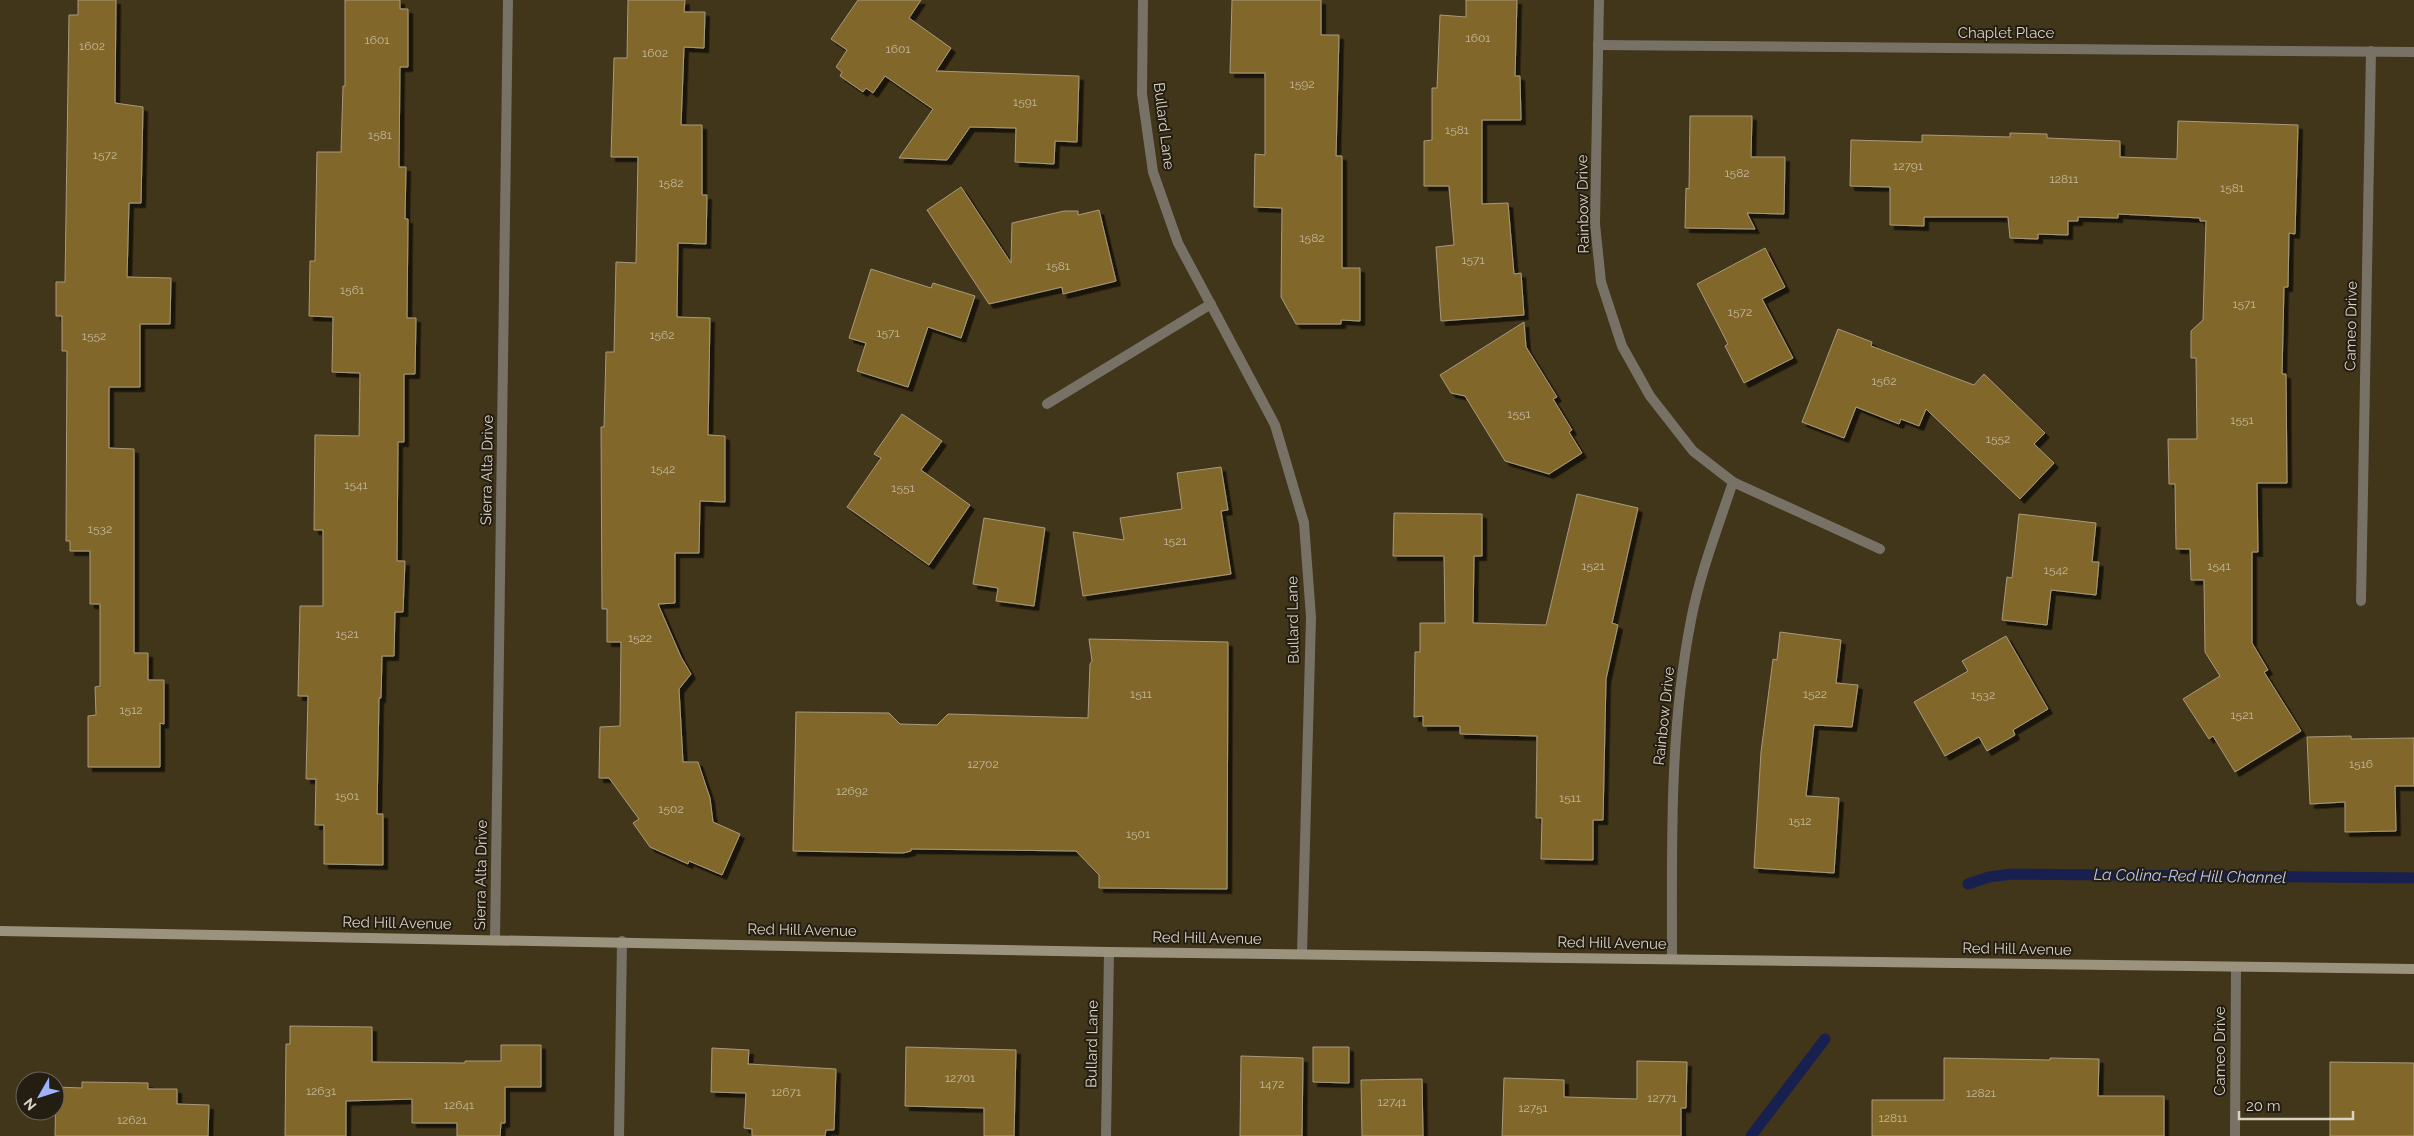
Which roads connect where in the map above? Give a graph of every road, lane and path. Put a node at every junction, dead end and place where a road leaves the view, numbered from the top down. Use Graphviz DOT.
graph roads {
  1 [pos="508,0"];
  2 [pos="1143,0"];
  3 [pos="1599,0"];
  4 [pos="1598,45"];
  5 [pos="2370,51"];
  6 [pos="2414,52"];
  7 [pos="1211,304"];
  8 [pos="1047,404"];
  9 [pos="1733,482"];
  10 [pos="1880,549"];
  11 [pos="2361,601"];
  12 [pos="0,931"];
  13 [pos="495,940"];
  14 [pos="622,942"];
  15 [pos="1109,952"];
  16 [pos="1302,954"];
  17 [pos="1672,959"];
  18 [pos="2236,967"];
  19 [pos="2414,969"];
  20 [pos="619,1136"];
  21 [pos="1106,1136"];
  22 [pos="2235,1136"];
  1 -- 13 [label="street, Sierra Alta Drive"];
  2 -- 7 [label="street, Bullard Lane"];
  3 -- 4 [label="street, Rainbow Drive"];
  4 -- 5 [label="street, Chaplet Place"];
  4 -- 9 [label="street, Rainbow Drive"];
  5 -- 6 [label="street, Chaplet Place"];
  5 -- 11 [label="street, Cameo Drive"];
  7 -- 8 [label="street"];
  7 -- 16 [label="street, Bullard Lane"];
  9 -- 10 [label="street, Rainbow Drive"];
  9 -- 17 [label="street, Rainbow Drive"];
  12 -- 13 [label="main road, Red Hill Avenue"];
  13 -- 14 [label="main road, Red Hill Avenue"];
  14 -- 15 [label="main road, Red Hill Avenue"];
  14 -- 20 [label="street"];
  15 -- 16 [label="main road, Red Hill Avenue"];
  15 -- 21 [label="street, Bullard Lane"];
  16 -- 17 [label="main road, Red Hill Avenue"];
  17 -- 18 [label="main road, Red Hill Avenue"];
  18 -- 19 [label="main road, Red Hill Avenue"];
  18 -- 22 [label="street, Cameo Drive"];
}
